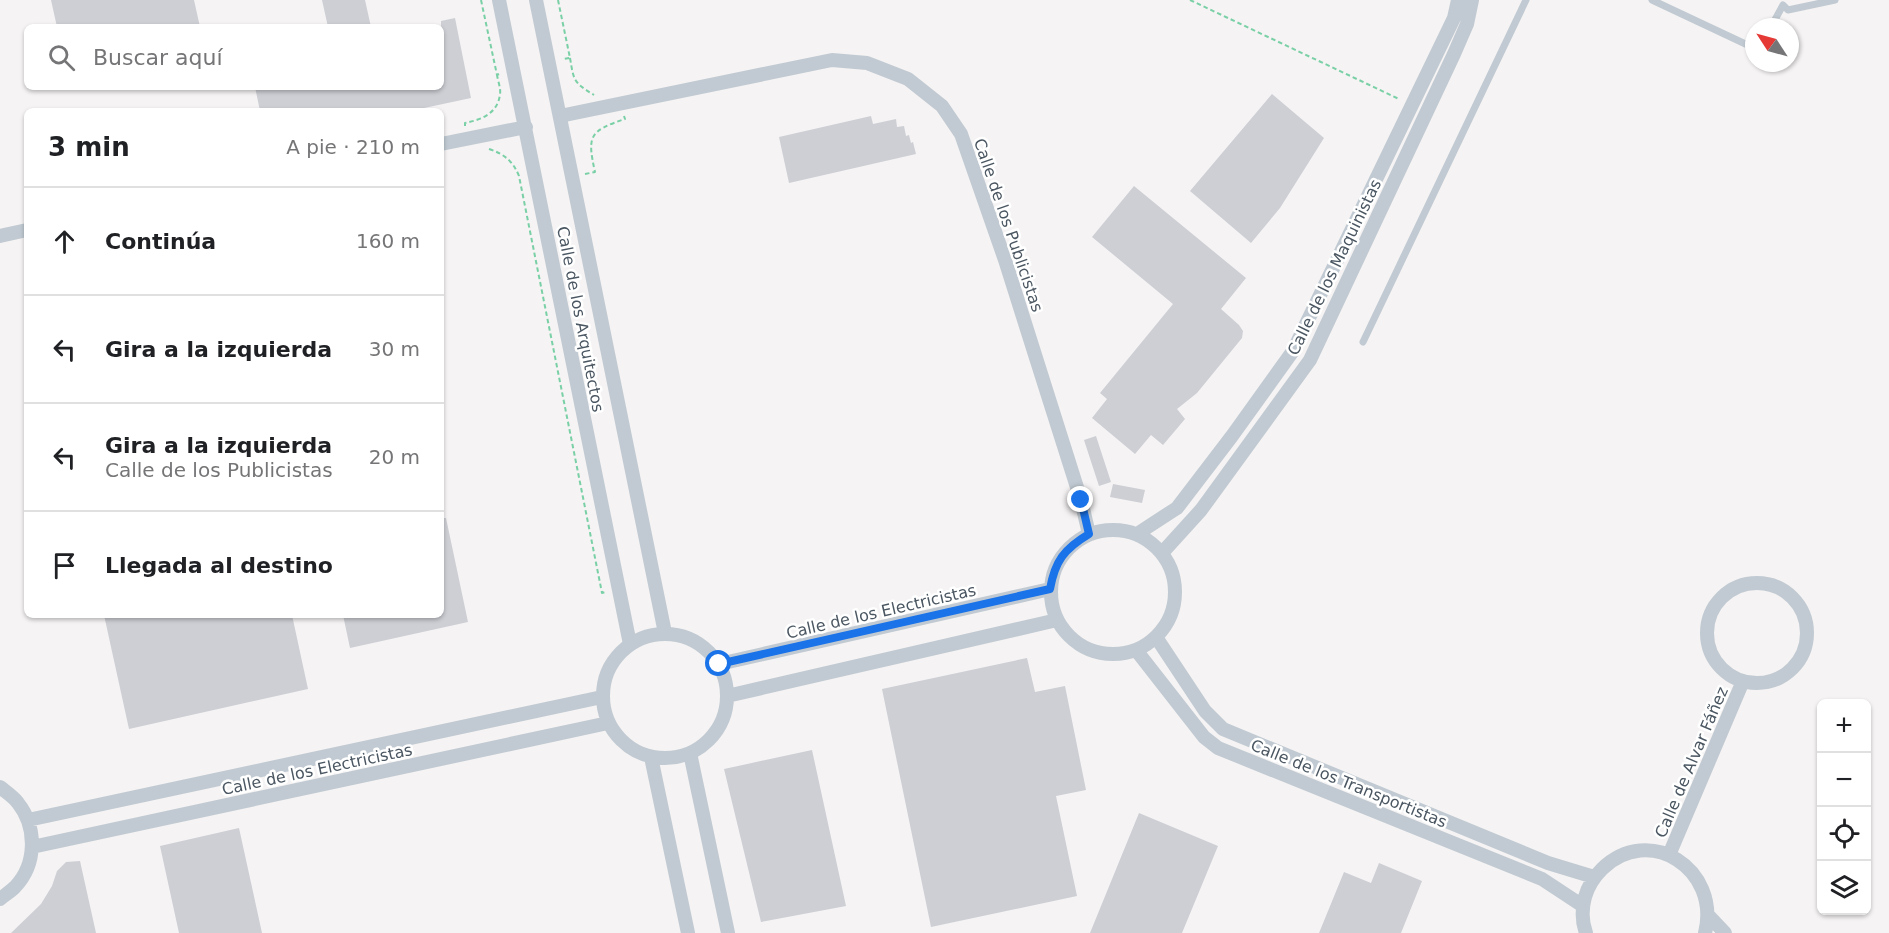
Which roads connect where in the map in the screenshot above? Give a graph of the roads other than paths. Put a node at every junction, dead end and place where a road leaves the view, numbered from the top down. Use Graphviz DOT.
graph roads {
  1 [pos="499,0"];
  2 [pos="537,0"];
  3 [pos="1458,0"];
  4 [pos="1472,0"];
  5 [pos="1526,0"];
  6 [pos="1653,0"];
  7 [pos="1835,0"];
  8 [pos="1776,18"];
  9 [pos="1745,44"];
  10 [pos="560,117"];
  11 [pos="526,127"];
  12 [pos="444,143"];
  13 [pos="24,231"];
  14 [pos="0,236"];
  15 [pos="1363,342"];
  16 [pos="1089,534"];
  17 [pos="1137,534"];
  18 [pos="1162,553"];
  19 [pos="1050,589"];
  20 [pos="1057,620"];
  21 [pos="665,633"];
  22 [pos="1156,637"];
  23 [pos="630,644"];
  24 [pos="1136,650"];
  25 [pos="719,664"];
  26 [pos="1743,681"];
  27 [pos="727,696"];
  28 [pos="602,697"];
  29 [pos="608,723"];
  30 [pos="690,753"];
  31 [pos="651,757"];
  32 [pos="0,787"];
  33 [pos="28,820"];
  34 [pos="33,847"];
  35 [pos="1669,855"];
  36 [pos="1594,877"];
  37 [pos="0,898"];
  38 [pos="1583,906"];
  39 [pos="1708,915"];
  40 [pos="688,933"];
  41 [pos="728,933"];
  42 [pos="1586,933"];
  43 [pos="1705,933"];
  44 [pos="1725,933"];
  1 -- 11 [label="street, Calle de los Arquitectos"];
  2 -- 10 [label="street, Calle de los Arquitectos"];
  3 -- 17 [label="street, Calle de los Maquinistas"];
  4 -- 18 [label="street, Calle de los Maquinistas"];
  5 -- 15 [label="lane"];
  6 -- 9 [label="lane"];
  7 -- 8 [label="lane"];
  10 -- 16 [label="street, Calle de los Publicistas"];
  10 -- 21 [label="street, Calle de los Arquitectos"];
  11 -- 12 [label="street"];
  11 -- 23 [label="street, Calle de los Arquitectos"];
  13 -- 14 [label="street"];
  16 -- 17 [label="street"];
  16 -- 19 [label="street"];
  17 -- 18 [label="street"];
  18 -- 22 [label="street"];
  19 -- 20 [label="street"];
  19 -- 25 [label="street, Calle de los Electricistas"];
  20 -- 24 [label="street"];
  20 -- 27 [label="street"];
  21 -- 23 [label="street"];
  21 -- 25 [label="street"];
  22 -- 24 [label="street"];
  22 -- 36 [label="street, Calle de los Transportistas"];
  23 -- 28 [label="street"];
  24 -- 38 [label="street, Calle de los Transportistas"];
  25 -- 27 [label="street"];
  26 -- 26 [label="street"];
  26 -- 35 [label="street, Calle de Alvar Fáñez"];
  27 -- 30 [label="street"];
  28 -- 29 [label="street"];
  28 -- 33 [label="street, Calle de los Electricistas"];
  29 -- 31 [label="street"];
  29 -- 34 [label="street, Calle de los Electricistas"];
  30 -- 31 [label="street"];
  30 -- 41 [label="street"];
  31 -- 40 [label="street"];
  32 -- 33 [label="street"];
  33 -- 34 [label="street"];
  34 -- 37 [label="street"];
  35 -- 36 [label="street"];
  35 -- 39 [label="street"];
  36 -- 38 [label="street"];
  38 -- 42 [label="street"];
  39 -- 43 [label="street"];
  39 -- 44 [label="street"];
}
